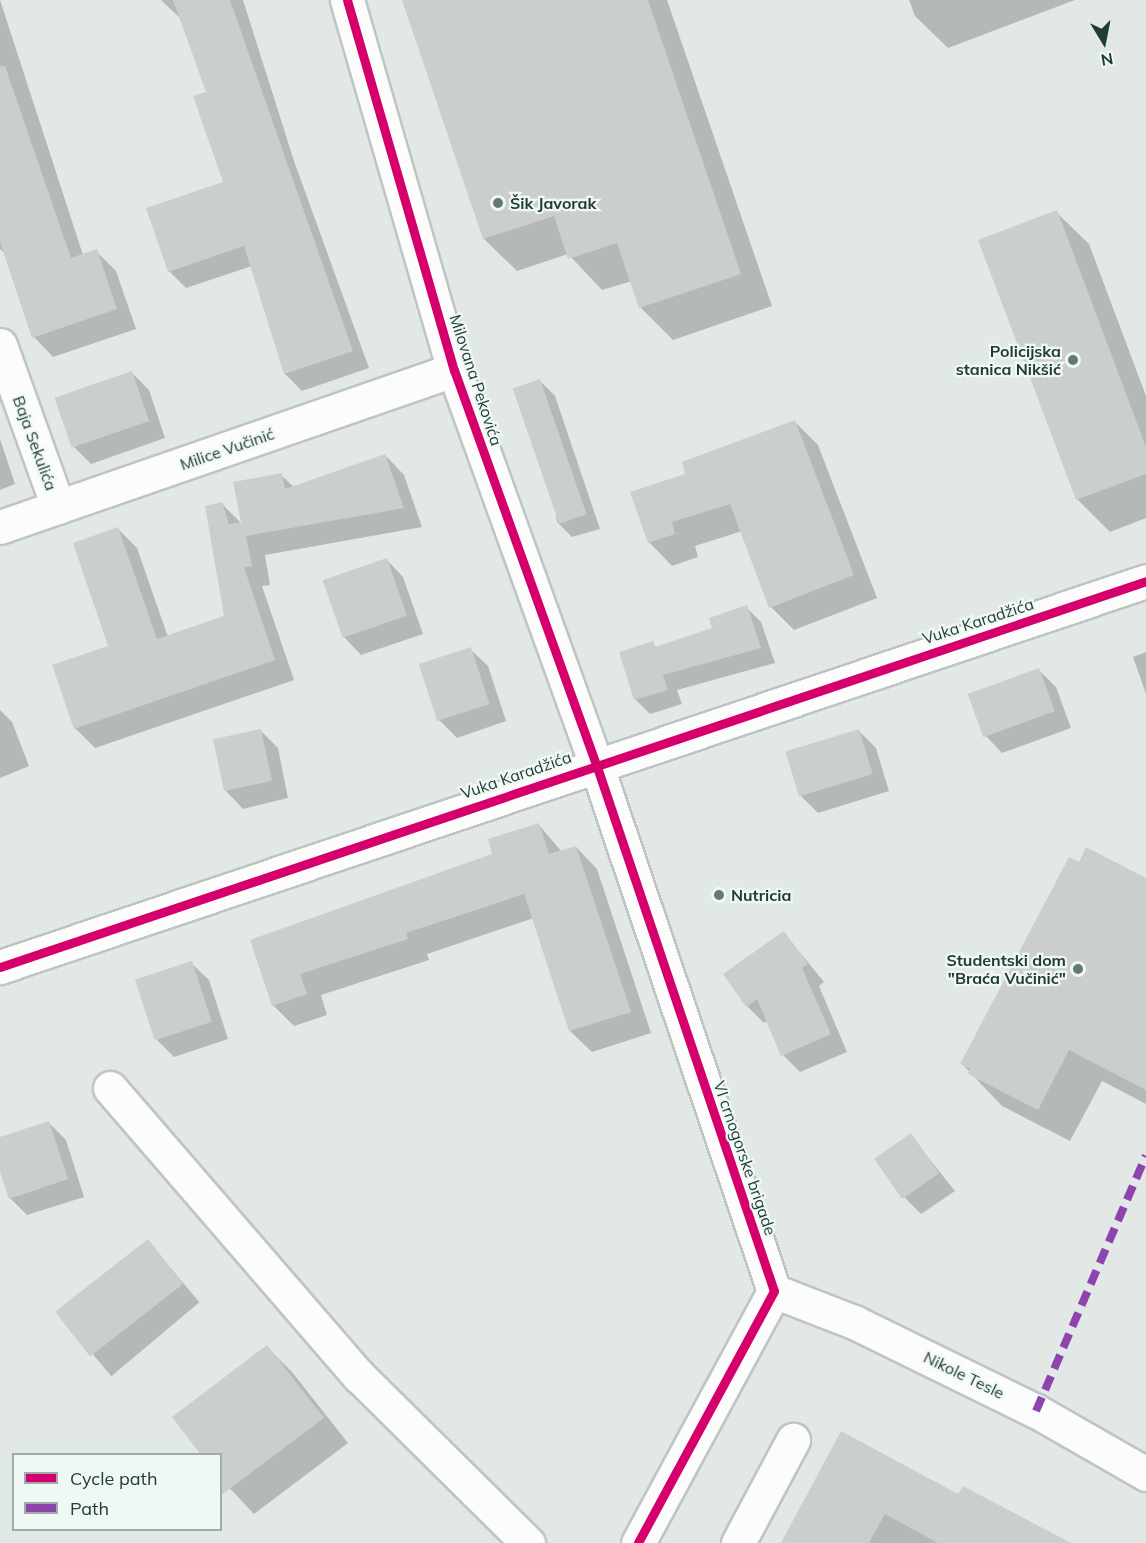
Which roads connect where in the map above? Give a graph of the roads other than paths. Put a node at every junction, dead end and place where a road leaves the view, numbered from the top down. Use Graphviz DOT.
graph roads {
  1 [pos="347,0"];
  2 [pos="0,345"];
  3 [pos="454,370"];
  4 [pos="58,507"];
  5 [pos="0,527"];
  6 [pos="1146,581"];
  7 [pos="596,764"];
  8 [pos="0,967"];
  9 [pos="110,1088"];
  10 [pos="774,1291"];
  11 [pos="793,1440"];
  12 [pos="1146,1474"];
  13 [pos="528,1543"];
  14 [pos="638,1543"];
  15 [pos="738,1543"];
  1 -- 3 [label="street, Milovana Pekovića"];
  2 -- 4 [label="street, Baja Sekulića"];
  3 -- 4 [label="street, Milice Vučinić"];
  3 -- 7 [label="street, Milovana Pekovića"];
  4 -- 5 [label="street, Milice Vučinić"];
  6 -- 7 [label="street, Vuka Karadžića"];
  7 -- 8 [label="street, Vuka Karadžića"];
  7 -- 10 [label="street, VI crnogorske brigade"];
  9 -- 13 [label="street"];
  10 -- 12 [label="street, Nikole Tesle"];
  10 -- 14 [label="street"];
  11 -- 15 [label="street"];
}
